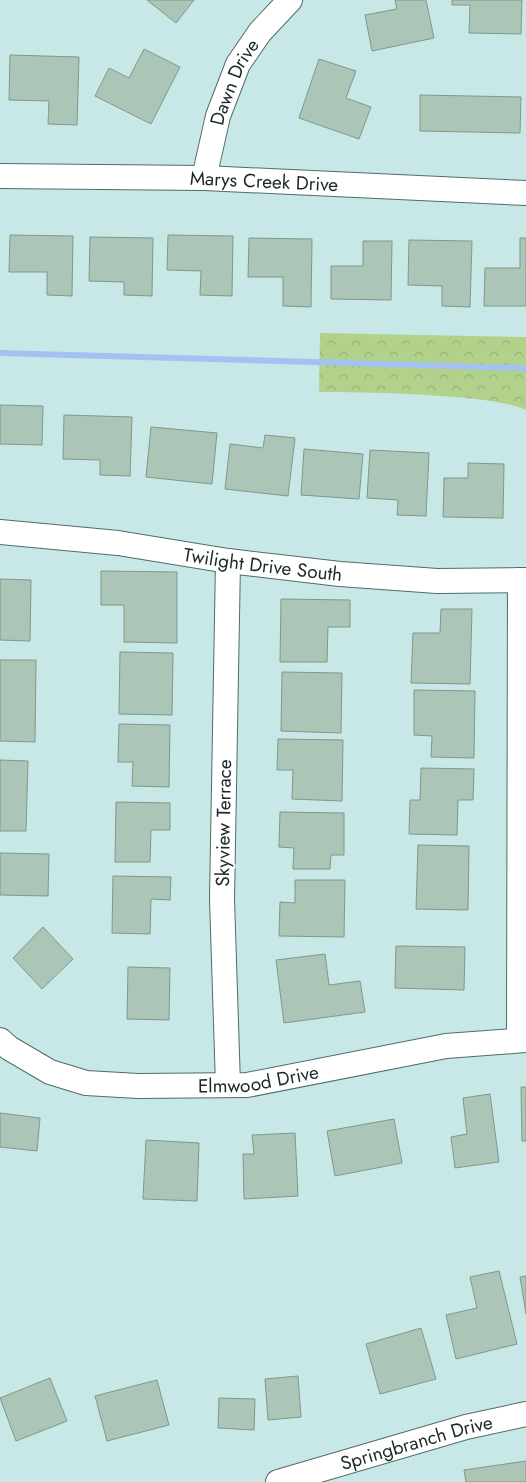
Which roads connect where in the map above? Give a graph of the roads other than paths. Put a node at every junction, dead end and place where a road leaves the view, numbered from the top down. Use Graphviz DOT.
graph roads {
  1 [pos="290,0"];
  2 [pos="0,176"];
  3 [pos="204,178"];
  4 [pos="526,193"];
  5 [pos="0,532"];
  6 [pos="228,561"];
  7 [pos="523,580"];
  8 [pos="0,1040"];
  9 [pos="522,1040"];
  10 [pos="228,1085"];
  11 [pos="526,1414"];
  12 [pos="278,1482"];
  1 -- 3 [label="street, Dawn Drive"];
  2 -- 3 [label="street, Marys Creek Drive"];
  3 -- 4 [label="street, Marys Creek Drive"];
  5 -- 6 [label="street, Twilight Drive South"];
  6 -- 7 [label="street, Twilight Drive South"];
  6 -- 10 [label="street, Skyview Terrace"];
  7 -- 9 [label="street"];
  8 -- 10 [label="street, Elmwood Drive"];
  9 -- 10 [label="street, Elmwood Drive"];
  11 -- 12 [label="street, Springbranch Drive"];
}
